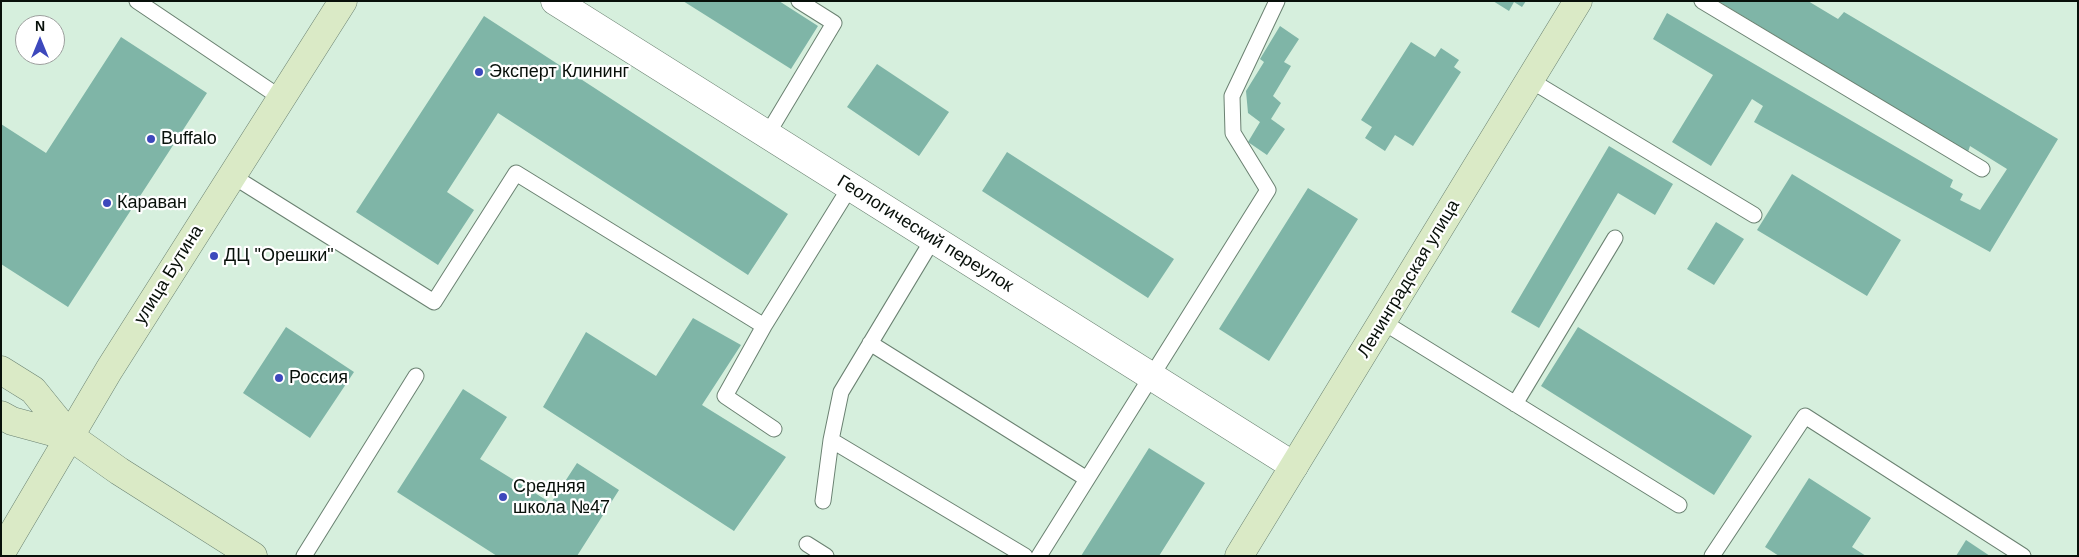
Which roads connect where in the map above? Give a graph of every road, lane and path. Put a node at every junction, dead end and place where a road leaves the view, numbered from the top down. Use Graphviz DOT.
graph roads {
  1 [pos="137,1"];
  2 [pos="343,1"];
  3 [pos="555,1"];
  4 [pos="799,1"];
  5 [pos="1277,1"];
  6 [pos="1578,1"];
  7 [pos="1702,1"];
  8 [pos="583,9"];
  9 [pos="1530,80"];
  10 [pos="281,98"];
  11 [pos="767,134"];
  12 [pos="1982,169"];
  13 [pos="231,176"];
  14 [pos="850,187"];
  15 [pos="1754,215"];
  16 [pos="1615,238"];
  17 [pos="933,239"];
  18 [pos="1383,322"];
  19 [pos="764,326"];
  20 [pos="870,343"];
  21 [pos="1,370"];
  22 [pos="416,376"];
  23 [pos="1152,377"];
  24 [pos="1515,404"];
  25 [pos="1,414"];
  26 [pos="774,430"];
  27 [pos="71,437"];
  28 [pos="831,440"];
  29 [pos="1294,466"];
  30 [pos="1087,479"];
  31 [pos="823,501"];
  32 [pos="1679,505"];
  33 [pos="807,544"];
  34 [pos="1,553"];
  35 [pos="253,556"];
  36 [pos="304,556"];
  37 [pos="826,556"];
  38 [pos="1025,556"];
  39 [pos="1039,556"];
  40 [pos="1239,556"];
  41 [pos="1712,556"];
  42 [pos="2023,556"];
  1 -- 10 [label="lane"];
  2 -- 10 [label="street, улица Бутина"];
  3 -- 8 [label="street, Геологический переулок"];
  4 -- 11 [label="lane"];
  5 -- 23 [label="lane"];
  6 -- 9 [label="street, Ленинградская улица"];
  7 -- 12 [label="lane"];
  8 -- 11 [label="street, Геологический переулок"];
  9 -- 15 [label="lane"];
  9 -- 18 [label="street, Ленинградская улица"];
  10 -- 13 [label="street, улица Бутина"];
  11 -- 14 [label="street, Геологический переулок"];
  13 -- 19 [label="lane"];
  13 -- 27 [label="street, улица Бутина"];
  14 -- 17 [label="street, Геологический переулок"];
  14 -- 19 [label="lane"];
  16 -- 24 [label="lane"];
  17 -- 20 [label="lane"];
  17 -- 23 [label="street, Геологический переулок"];
  18 -- 24 [label="lane"];
  18 -- 29 [label="street, Ленинградская улица"];
  19 -- 26 [label="lane"];
  20 -- 28 [label="lane"];
  20 -- 30 [label="lane"];
  21 -- 27 [label="street"];
  22 -- 36 [label="lane"];
  23 -- 29 [label="street, Геологический переулок"];
  23 -- 30 [label="lane"];
  24 -- 32 [label="lane"];
  25 -- 27 [label="street"];
  27 -- 34 [label="street, улица Бутина"];
  27 -- 35 [label="street"];
  28 -- 31 [label="lane"];
  28 -- 38 [label="lane"];
  29 -- 40 [label="street, Ленинградская улица"];
  30 -- 39 [label="lane"];
  33 -- 37 [label="lane"];
  41 -- 42 [label="lane"];
}
